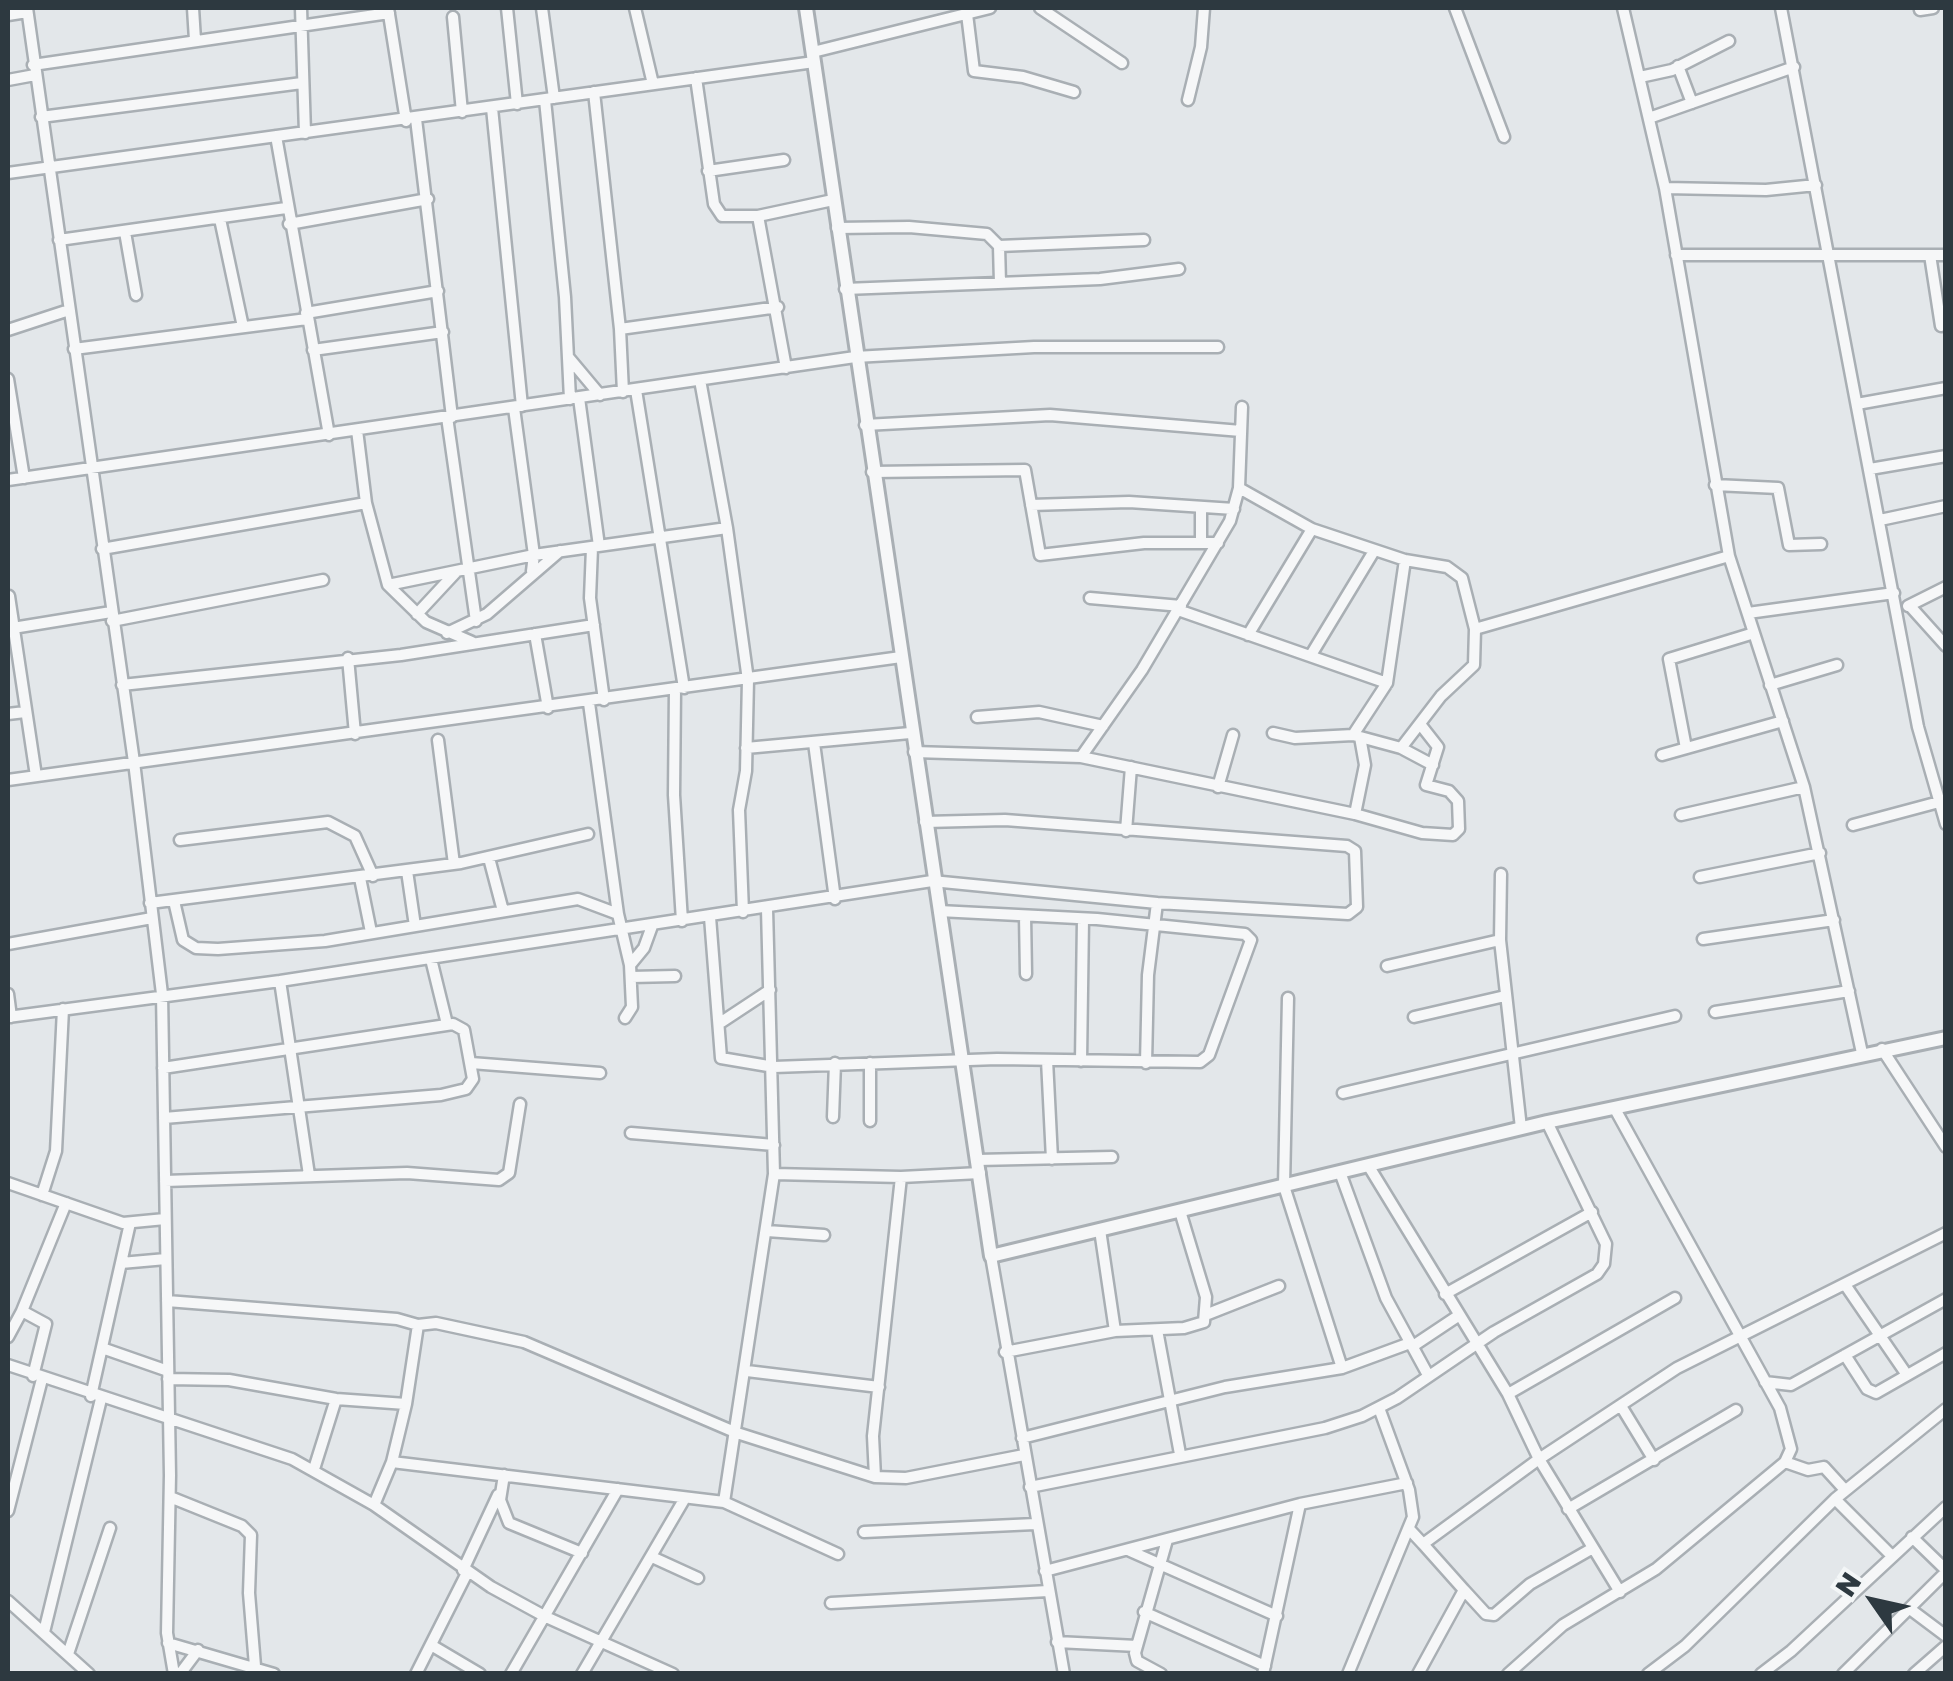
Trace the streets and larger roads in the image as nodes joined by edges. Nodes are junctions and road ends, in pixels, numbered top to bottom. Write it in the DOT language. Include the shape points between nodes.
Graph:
graph roads {
  1 [pos="192,8"];
  2 [pos="301,8"];
  3 [pos="508,8"];
  4 [pos="542,8"];
  5 [pos="640,8"];
  6 [pos="806,8"];
  7 [pos="990,8"];
  8 [pos="1040,8"];
  9 [pos="1204,8"];
  10 [pos="1455,8"];
  11 [pos="1623,8"];
  12 [pos="1781,8"];
  13 [pos="1933,8"];
  14 [pos="27,10"];
  15 [pos="389,10"];
  16 [pos="1920,10"];
  17 [pos="950,12"];
  18 [pos="967,14"];
  19 [pos="8,15"];
  20 [pos="452,17"];
  21 [pos="302,25"];
  22 [pos="195,40"];
  23 [pos="1728,42"];
  24 [pos="813,57"];
  25 [pos="1122,63"];
  26 [pos="1678,66"];
  27 [pos="1794,68"];
  28 [pos="34,70"];
  29 [pos="1640,77"];
  30 [pos="696,78"];
  31 [pos="8,80"];
  32 [pos="302,83"];
  33 [pos="654,84"];
  34 [pos="594,92"];
  35 [pos="1074,92"];
  36 [pos="550,99"];
  37 [pos="1188,100"];
  38 [pos="1692,103"];
  39 [pos="517,104"];
  40 [pos="492,108"];
  41 [pos="462,112"];
  42 [pos="42,117"];
  43 [pos="1650,118"];
  44 [pos="411,120"];
  45 [pos="305,133"];
  46 [pos="276,136"];
  47 [pos="1504,137"];
  48 [pos="784,160"];
  49 [pos="47,168"];
  50 [pos="708,171"];
  51 [pos="8,174"];
  52 [pos="1816,186"];
  53 [pos="1665,188"];
  54 [pos="428,200"];
  55 [pos="833,200"];
  56 [pos="286,208"];
  57 [pos="758,216"];
  58 [pos="220,220"];
  59 [pos="288,224"];
  60 [pos="837,228"];
  61 [pos="125,232"];
  62 [pos="59,240"];
  63 [pos="1144,240"];
  64 [pos="999,246"];
  65 [pos="1829,254"];
  66 [pos="1676,255"];
  67 [pos="1930,256"];
  68 [pos="1946,256"];
  69 [pos="1179,269"];
  70 [pos="1000,283"];
  71 [pos="845,290"];
  72 [pos="438,291"];
  73 [pos="136,296"];
  74 [pos="778,307"];
  75 [pos="69,310"];
  76 [pos="306,316"];
  77 [pos="1940,326"];
  78 [pos="243,327"];
  79 [pos="620,329"];
  80 [pos="8,330"];
  81 [pos="443,332"];
  82 [pos="1218,347"];
  83 [pos="74,349"];
  84 [pos="313,350"];
  85 [pos="855,357"];
  86 [pos="570,358"];
  87 [pos="786,368"];
  88 [pos="8,379"];
  89 [pos="700,380"];
  90 [pos="1946,388"];
  91 [pos="636,390"];
  92 [pos="622,392"];
  93 [pos="600,395"];
  94 [pos="574,399"];
  95 [pos="1858,404"];
  96 [pos="1242,406"];
  97 [pos="518,407"];
  98 [pos="450,417"];
  99 [pos="865,425"];
  100 [pos="356,430"];
  101 [pos="1242,431"];
  102 [pos="329,434"];
  103 [pos="1946,456"];
  104 [pos="1870,469"];
  105 [pos="90,470"];
  106 [pos="872,472"];
  107 [pos="24,478"];
  108 [pos="8,480"];
  109 [pos="1715,485"];
  110 [pos="1239,488"];
  111 [pos="366,503"];
  112 [pos="1031,505"];
  113 [pos="1946,506"];
  114 [pos="1201,507"];
  115 [pos="1234,509"];
  116 [pos="1880,520"];
  117 [pos="727,528"];
  118 [pos="1312,529"];
  119 [pos="663,538"];
  120 [pos="1201,542"];
  121 [pos="1218,542"];
  122 [pos="1820,544"];
  123 [pos="596,547"];
  124 [pos="102,549"];
  125 [pos="561,551"];
  126 [pos="1374,551"];
  127 [pos="534,555"];
  128 [pos="1729,556"];
  129 [pos="1405,560"];
  130 [pos="462,570"];
  131 [pos="532,571"];
  132 [pos="323,580"];
  133 [pos="388,585"];
  134 [pos="1946,587"];
  135 [pos="1894,594"];
  136 [pos="9,596"];
  137 [pos="1090,598"];
  138 [pos="1180,608"];
  139 [pos="1904,608"];
  140 [pos="1748,613"];
  141 [pos="416,614"];
  142 [pos="112,616"];
  143 [pos="476,621"];
  144 [pos="594,625"];
  145 [pos="13,628"];
  146 [pos="1475,629"];
  147 [pos="447,632"];
  148 [pos="534,634"];
  149 [pos="1754,634"];
  150 [pos="1248,635"];
  151 [pos="11,643"];
  152 [pos="473,643"];
  153 [pos="1946,646"];
  154 [pos="1312,655"];
  155 [pos="901,657"];
  156 [pos="348,658"];
  157 [pos="1837,665"];
  158 [pos="748,680"];
  159 [pos="1387,684"];
  160 [pos="122,685"];
  161 [pos="1770,685"];
  162 [pos="679,688"];
  163 [pos="604,700"];
  164 [pos="589,703"];
  165 [pos="548,708"];
  166 [pos="25,712"];
  167 [pos="8,714"];
  168 [pos="977,717"];
  169 [pos="1783,721"];
  170 [pos="1420,724"];
  171 [pos="1103,726"];
  172 [pos="910,733"];
  173 [pos="1274,733"];
  174 [pos="354,734"];
  175 [pos="1233,735"];
  176 [pos="1357,736"];
  177 [pos="438,740"];
  178 [pos="814,743"];
  179 [pos="746,748"];
  180 [pos="1401,748"];
  181 [pos="1686,748"];
  182 [pos="914,752"];
  183 [pos="1081,756"];
  184 [pos="1662,756"];
  185 [pos="134,762"];
  186 [pos="1433,765"];
  187 [pos="1131,768"];
  188 [pos="36,776"];
  189 [pos="8,780"];
  190 [pos="1218,787"];
  191 [pos="1804,788"];
  192 [pos="1939,802"];
  193 [pos="1355,814"];
  194 [pos="1681,815"];
  195 [pos="924,822"];
  196 [pos="1946,824"];
  197 [pos="1853,825"];
  198 [pos="1126,831"];
  199 [pos="588,834"];
  200 [pos="180,840"];
  201 [pos="1820,852"];
  202 [pos="490,858"];
  203 [pos="454,864"];
  204 [pos="407,871"];
  205 [pos="1501,874"];
  206 [pos="367,877"];
  207 [pos="1700,877"];
  208 [pos="932,882"];
  209 [pos="1096,898"];
  210 [pos="836,899"];
  211 [pos="174,901"];
  212 [pos="150,903"];
  213 [pos="1156,903"];
  214 [pos="767,909"];
  215 [pos="503,911"];
  216 [pos="939,911"];
  217 [pos="742,912"];
  218 [pos="618,914"];
  219 [pos="1026,916"];
  220 [pos="710,917"];
  221 [pos="152,918"];
  222 [pos="1083,919"];
  223 [pos="1097,920"];
  224 [pos="1834,920"];
  225 [pos="682,921"];
  226 [pos="1154,925"];
  227 [pos="415,926"];
  228 [pos="652,926"];
  229 [pos="623,930"];
  230 [pos="370,932"];
  231 [pos="1703,939"];
  232 [pos="1500,940"];
  233 [pos="8,944"];
  234 [pos="431,959"];
  235 [pos="1387,966"];
  236 [pos="631,971"];
  237 [pos="1026,974"];
  238 [pos="675,976"];
  239 [pos="280,981"];
  240 [pos="770,990"];
  241 [pos="1848,991"];
  242 [pos="8,994"];
  243 [pos="162,994"];
  244 [pos="1505,996"];
  245 [pos="718,998"];
  246 [pos="1288,998"];
  247 [pos="63,1009"];
  248 [pos="741,1009"];
  249 [pos="1715,1012"];
  250 [pos="1675,1016"];
  251 [pos="9,1017"];
  252 [pos="1414,1017"];
  253 [pos="626,1018"];
  254 [pos="720,1023"];
  255 [pos="447,1024"];
  256 [pos="1946,1038"];
  257 [pos="292,1048"];
  258 [pos="1882,1049"];
  259 [pos="1862,1053"];
  260 [pos="1512,1055"];
  261 [pos="964,1059"];
  262 [pos="1047,1060"];
  263 [pos="1081,1061"];
  264 [pos="471,1062"];
  265 [pos="835,1063"];
  266 [pos="870,1063"];
  267 [pos="1146,1063"];
  268 [pos="774,1067"];
  269 [pos="163,1068"];
  270 [pos="600,1073"];
  271 [pos="1343,1093"];
  272 [pos="520,1104"];
  273 [pos="301,1109"];
  274 [pos="1614,1109"];
  275 [pos="833,1117"];
  276 [pos="164,1118"];
  277 [pos="870,1121"];
  278 [pos="1547,1122"];
  279 [pos="1520,1128"];
  280 [pos="631,1133"];
  281 [pos="774,1145"];
  282 [pos="1946,1148"];
  283 [pos="1112,1157"];
  284 [pos="1052,1158"];
  285 [pos="1368,1165"];
  286 [pos="979,1166"];
  287 [pos="1340,1172"];
  288 [pos="774,1174"];
  289 [pos="310,1176"];
  290 [pos="901,1177"];
  291 [pos="165,1180"];
  292 [pos="8,1183"];
  293 [pos="1284,1186"];
  294 [pos="42,1194"];
  295 [pos="66,1204"];
  296 [pos="1180,1211"];
  297 [pos="1592,1212"];
  298 [pos="166,1219"];
  299 [pos="130,1222"];
  300 [pos="1100,1230"];
  301 [pos="767,1231"];
  302 [pos="1946,1233"];
  303 [pos="824,1235"];
  304 [pos="990,1256"];
  305 [pos="166,1259"];
  306 [pos="121,1263"];
  307 [pos="1279,1286"];
  308 [pos="1846,1286"];
  309 [pos="1445,1294"];
  310 [pos="1675,1298"];
  311 [pos="1946,1298"];
  312 [pos="167,1301"];
  313 [pos="22,1312"];
  314 [pos="1208,1314"];
  315 [pos="1458,1316"];
  316 [pos="418,1326"];
  317 [pos="1158,1330"];
  318 [pos="1115,1331"];
  319 [pos="1878,1336"];
  320 [pos="8,1337"];
  321 [pos="1738,1337"];
  322 [pos="1412,1344"];
  323 [pos="1476,1345"];
  324 [pos="102,1348"];
  325 [pos="1006,1352"];
  326 [pos="1946,1353"];
  327 [pos="1845,1355"];
  328 [pos="8,1366"];
  329 [pos="1342,1368"];
  330 [pos="747,1371"];
  331 [pos="168,1375"];
  332 [pos="1428,1375"];
  333 [pos="1907,1376"];
  334 [pos="38,1378"];
  335 [pos="1765,1382"];
  336 [pos="1791,1385"];
  337 [pos="879,1387"];
  338 [pos="1508,1394"];
  339 [pos="96,1398"];
  340 [pos="336,1399"];
  341 [pos="1172,1400"];
  342 [pos="406,1404"];
  343 [pos="1621,1406"];
  344 [pos="1379,1408"];
  345 [pos="1780,1408"];
  346 [pos="1946,1409"];
  347 [pos="1736,1410"];
  348 [pos="168,1422"];
  349 [pos="737,1433"];
  350 [pos="1022,1438"];
  351 [pos="1180,1454"];
  352 [pos="1024,1456"];
  353 [pos="1539,1459"];
  354 [pos="1654,1460"];
  355 [pos="392,1462"];
  356 [pos="1785,1462"];
  357 [pos="314,1469"];
  358 [pos="504,1475"];
  359 [pos="875,1476"];
  360 [pos="1407,1483"];
  361 [pos="1030,1487"];
  362 [pos="618,1489"];
  363 [pos="500,1490"];
  364 [pos="1845,1490"];
  365 [pos="170,1497"];
  366 [pos="686,1498"];
  367 [pos="1835,1499"];
  368 [pos="724,1502"];
  369 [pos="1300,1504"];
  370 [pos="374,1505"];
  371 [pos="1946,1507"];
  372 [pos="1568,1509"];
  373 [pos="8,1512"];
  374 [pos="1036,1524"];
  375 [pos="110,1528"];
  376 [pos="1410,1530"];
  377 [pos="864,1532"];
  378 [pos="1912,1536"];
  379 [pos="1167,1540"];
  380 [pos="1422,1544"];
  381 [pos="1592,1548"];
  382 [pos="1130,1551"];
  383 [pos="582,1553"];
  384 [pos="838,1554"];
  385 [pos="1892,1556"];
  386 [pos="652,1558"];
  387 [pos="1160,1565"];
  388 [pos="1045,1571"];
  389 [pos="1946,1571"];
  390 [pos="465,1572"];
  391 [pos="698,1578"];
  392 [pos="1464,1590"];
  393 [pos="1048,1591"];
  394 [pos="1620,1592"];
  395 [pos="8,1601"];
  396 [pos="831,1603"];
  397 [pos="1910,1609"];
  398 [pos="1144,1612"];
  399 [pos="1277,1616"];
  400 [pos="546,1618"];
  401 [pos="44,1632"];
  402 [pos="1946,1636"];
  403 [pos="602,1640"];
  404 [pos="1057,1642"];
  405 [pos="168,1643"];
  406 [pos="431,1645"];
  407 [pos="1136,1646"];
  408 [pos="1946,1646"];
  409 [pos="198,1650"];
  410 [pos="68,1654"];
  411 [pos="255,1666"];
  412 [pos="1264,1670"];
  413 [pos="515,1672"];
  414 [pos="89,1674"];
  415 [pos="177,1674"];
  416 [pos="274,1674"];
  417 [pos="416,1674"];
  418 [pos="480,1674"];
  419 [pos="582,1674"];
  420 [pos="673,1674"];
  421 [pos="1064,1674"];
  422 [pos="1161,1674"];
  423 [pos="1348,1674"];
  424 [pos="1418,1674"];
  425 [pos="1508,1674"];
  426 [pos="1648,1674"];
  427 [pos="1761,1674"];
  428 [pos="1843,1674"];
  429 [pos="1914,1674"];
  1 -- 22 [label="street"];
  2 -- 21 [label="street"];
  3 -- 39 [label="street"];
  4 -- 36 [label="street"];
  5 -- 33 [label="street"];
  6 -- 24 [label="street"];
  7 -- 18 [label="street"];
  8 -- 25 [label="street"];
  9 -- 37 [label="street"];
  10 -- 47 [label="street"];
  11 -- 29 [label="street"];
  12 -- 27 [label="street"];
  13 -- 16 [label="street"];
  14 -- 19 [label="street"];
  14 -- 28 [label="street"];
  15 -- 21 [label="street"];
  15 -- 44 [label="street"];
  17 -- 18 [label="street"];
  17 -- 24 [label="street"];
  18 -- 35 [label="street" via="974,71"];
  20 -- 41 [label="street"];
  21 -- 22 [label="street"];
  21 -- 32 [label="street"];
  22 -- 28 [label="street"];
  23 -- 26 [label="street"];
  24 -- 30 [label="street"];
  24 -- 55 [label="street"];
  26 -- 29 [label="street"];
  26 -- 38 [label="street"];
  27 -- 38 [label="street"];
  27 -- 52 [label="street"];
  28 -- 31 [label="street"];
  28 -- 42 [label="street"];
  29 -- 43 [label="street"];
  30 -- 33 [label="street"];
  30 -- 50 [label="street"];
  32 -- 42 [label="street"];
  32 -- 45 [label="street"];
  33 -- 34 [label="street"];
  34 -- 36 [label="street"];
  34 -- 79 [label="street"];
  36 -- 39 [label="street"];
  36 -- 86 [label="street"];
  38 -- 43 [label="street"];
  39 -- 40 [label="street"];
  40 -- 41 [label="street"];
  40 -- 97 [label="street"];
  41 -- 44 [label="street"];
  42 -- 49 [label="street"];
  43 -- 53 [label="street"];
  44 -- 45 [label="street"];
  44 -- 54 [label="street"];
  45 -- 46 [label="street"];
  46 -- 49 [label="street"];
  46 -- 56 [label="street"];
  48 -- 50 [label="street"];
  49 -- 51 [label="street"];
  49 -- 62 [label="street"];
  50 -- 57 [label="street" via="718,213"];
  52 -- 53 [label="street"];
  52 -- 65 [label="street"];
  53 -- 66 [label="street"];
  54 -- 59 [label="street"];
  54 -- 72 [label="street"];
  55 -- 57 [label="street"];
  55 -- 60 [label="street"];
  56 -- 58 [label="street"];
  56 -- 59 [label="street"];
  57 -- 74 [label="street"];
  58 -- 61 [label="street"];
  58 -- 78 [label="street"];
  59 -- 76 [label="street"];
  60 -- 64 [label="street" via="983,233"];
  60 -- 71 [label="street"];
  61 -- 62 [label="street"];
  61 -- 73 [label="street"];
  62 -- 75 [label="street"];
  63 -- 64 [label="street"];
  64 -- 70 [label="street"];
  65 -- 66 [label="street"];
  65 -- 67 [label="street"];
  65 -- 95 [label="street"];
  66 -- 109 [label="street"];
  67 -- 68 [label="street"];
  67 -- 77 [label="street"];
  69 -- 70 [label="street"];
  70 -- 71 [label="street"];
  71 -- 85 [label="street"];
  72 -- 76 [label="street"];
  72 -- 81 [label="street"];
  74 -- 79 [label="street"];
  74 -- 87 [label="street"];
  75 -- 80 [label="street"];
  75 -- 83 [label="street"];
  76 -- 78 [label="street"];
  76 -- 84 [label="street"];
  78 -- 83 [label="street"];
  79 -- 92 [label="street"];
  81 -- 84 [label="street"];
  81 -- 98 [label="street"];
  82 -- 85 [label="street" via="1034,347"];
  83 -- 105 [label="street"];
  84 -- 102 [label="street"];
  85 -- 87 [label="street"];
  85 -- 99 [label="street"];
  86 -- 93 [label="street"];
  86 -- 94 [label="street"];
  87 -- 89 [label="street"];
  88 -- 107 [label="street"];
  89 -- 91 [label="street"];
  89 -- 117 [label="street"];
  90 -- 95 [label="street"];
  91 -- 92 [label="street"];
  91 -- 119 [label="street"];
  92 -- 93 [label="street"];
  93 -- 94 [label="street"];
  94 -- 97 [label="street"];
  94 -- 123 [label="street"];
  95 -- 104 [label="street"];
  96 -- 101 [label="street"];
  97 -- 98 [label="street"];
  97 -- 127 [label="street"];
  98 -- 100 [label="street"];
  98 -- 130 [label="street"];
  99 -- 101 [label="street" via="1050,414"];
  99 -- 106 [label="street"];
  100 -- 102 [label="street"];
  100 -- 111 [label="street"];
  101 -- 110 [label="street"];
  102 -- 105 [label="street"];
  103 -- 104 [label="street"];
  104 -- 116 [label="street"];
  105 -- 107 [label="street"];
  105 -- 124 [label="street"];
  106 -- 112 [label="street" via="1024,470"];
  106 -- 155 [label="street"];
  107 -- 108 [label="street"];
  109 -- 122 [label="street" via="1778,488 1789,546"];
  109 -- 128 [label="street"];
  110 -- 115 [label="street"];
  110 -- 118 [label="street"];
  111 -- 124 [label="street"];
  111 -- 133 [label="street"];
  112 -- 114 [label="street"];
  112 -- 120 [label="street" via="1040,555"];
  113 -- 116 [label="street"];
  114 -- 115 [label="street"];
  114 -- 120 [label="street"];
  115 -- 121 [label="street"];
  116 -- 135 [label="street"];
  117 -- 119 [label="street"];
  117 -- 158 [label="street"];
  118 -- 126 [label="street"];
  118 -- 150 [label="street"];
  119 -- 123 [label="street"];
  119 -- 162 [label="street"];
  120 -- 121 [label="street"];
  121 -- 138 [label="street"];
  123 -- 125 [label="street"];
  123 -- 144 [label="street"];
  124 -- 142 [label="street"];
  125 -- 127 [label="street"];
  125 -- 131 [label="street"];
  126 -- 129 [label="street"];
  126 -- 154 [label="street"];
  127 -- 130 [label="street"];
  127 -- 131 [label="street"];
  128 -- 140 [label="street"];
  128 -- 146 [label="street"];
  129 -- 146 [label="street" via="1458,573"];
  129 -- 159 [label="street"];
  130 -- 133 [label="street"];
  130 -- 141 [label="street"];
  130 -- 143 [label="street"];
  131 -- 143 [label="street"];
  132 -- 142 [label="street"];
  133 -- 141 [label="street"];
  134 -- 139 [label="street"];
  135 -- 139 [label="street"];
  135 -- 140 [label="street"];
  136 -- 145 [label="street"];
  137 -- 138 [label="street"];
  138 -- 150 [label="street"];
  138 -- 171 [label="street"];
  139 -- 153 [label="street"];
  139 -- 192 [label="street" via="1918,727"];
  140 -- 149 [label="street"];
  141 -- 147 [label="street"];
  142 -- 145 [label="street"];
  142 -- 160 [label="street"];
  143 -- 147 [label="street"];
  144 -- 148 [label="street"];
  144 -- 163 [label="street"];
  145 -- 151 [label="street"];
  146 -- 170 [label="street" via="1474,664"];
  147 -- 152 [label="street"];
  148 -- 152 [label="street"];
  148 -- 165 [label="street"];
  149 -- 161 [label="street"];
  149 -- 181 [label="street" via="1669,659"];
  150 -- 154 [label="street"];
  151 -- 166 [label="street"];
  152 -- 156 [label="street"];
  154 -- 159 [label="street"];
  155 -- 158 [label="street"];
  155 -- 172 [label="street"];
  156 -- 160 [label="street"];
  156 -- 174 [label="street"];
  157 -- 161 [label="street"];
  158 -- 162 [label="street"];
  158 -- 179 [label="street"];
  159 -- 176 [label="street"];
  160 -- 185 [label="street"];
  161 -- 169 [label="street"];
  162 -- 163 [label="street"];
  162 -- 225 [label="street" via="674,794"];
  163 -- 164 [label="street"];
  164 -- 165 [label="street"];
  164 -- 218 [label="street"];
  165 -- 174 [label="street"];
  166 -- 167 [label="street"];
  166 -- 188 [label="street"];
  168 -- 171 [label="street" via="1039,712"];
  169 -- 181 [label="street"];
  169 -- 191 [label="street"];
  170 -- 180 [label="street"];
  170 -- 186 [label="street" via="1437,744"];
  171 -- 183 [label="street"];
  172 -- 178 [label="street"];
  172 -- 182 [label="street"];
  173 -- 176 [label="street"];
  174 -- 185 [label="street"];
  175 -- 190 [label="street"];
  176 -- 180 [label="street"];
  176 -- 193 [label="street" via="1365,765"];
  177 -- 203 [label="street"];
  178 -- 179 [label="street"];
  178 -- 210 [label="street"];
  179 -- 217 [label="street" via="739,810"];
  180 -- 186 [label="street"];
  181 -- 184 [label="street"];
  182 -- 183 [label="street"];
  182 -- 195 [label="street"];
  183 -- 187 [label="street"];
  185 -- 188 [label="street"];
  185 -- 212 [label="street"];
  186 -- 193 [label="street" via="1426,785 1458,801 1456,833 1422,833"];
  187 -- 190 [label="street"];
  187 -- 198 [label="street"];
  188 -- 189 [label="street"];
  190 -- 193 [label="street"];
  191 -- 194 [label="street"];
  191 -- 201 [label="street"];
  192 -- 196 [label="street"];
  192 -- 197 [label="street"];
  195 -- 198 [label="street" via="1005,820"];
  195 -- 208 [label="street"];
  198 -- 213 [label="street" via="1347,846 1355,852 1357,907 1350,914"];
  199 -- 202 [label="street"];
  200 -- 206 [label="street" via="328,822 355,836"];
  201 -- 207 [label="street"];
  201 -- 224 [label="street"];
  202 -- 203 [label="street"];
  202 -- 215 [label="street"];
  203 -- 204 [label="street"];
  204 -- 206 [label="street"];
  204 -- 227 [label="street"];
  205 -- 232 [label="street"];
  206 -- 211 [label="street"];
  206 -- 230 [label="street"];
  208 -- 209 [label="street"];
  208 -- 210 [label="street"];
  208 -- 216 [label="street"];
  209 -- 213 [label="street"];
  209 -- 223 [label="street"];
  210 -- 214 [label="street"];
  211 -- 212 [label="street"];
  211 -- 230 [label="street" via="180,934 196,948 274,946"];
  212 -- 221 [label="street"];
  213 -- 226 [label="street"];
  214 -- 217 [label="street"];
  214 -- 240 [label="street"];
  215 -- 218 [label="street" via="578,899"];
  215 -- 227 [label="street"];
  216 -- 219 [label="street"];
  216 -- 261 [label="street"];
  217 -- 220 [label="street"];
  218 -- 229 [label="street"];
  219 -- 222 [label="street"];
  219 -- 237 [label="street"];
  220 -- 225 [label="street"];
  220 -- 245 [label="street"];
  221 -- 233 [label="street"];
  221 -- 243 [label="street"];
  222 -- 223 [label="street"];
  222 -- 263 [label="street"];
  223 -- 226 [label="street"];
  224 -- 231 [label="street"];
  224 -- 241 [label="street"];
  225 -- 228 [label="street"];
  226 -- 267 [label="street"];
  226 -- 267 [label="street" via="1251,940 1206,1058"];
  227 -- 230 [label="street"];
  228 -- 229 [label="street"];
  228 -- 236 [label="street"];
  229 -- 234 [label="street"];
  229 -- 236 [label="street"];
  232 -- 235 [label="street"];
  232 -- 244 [label="street"];
  234 -- 239 [label="street"];
  234 -- 255 [label="street"];
  236 -- 238 [label="street"];
  236 -- 253 [label="street"];
  239 -- 243 [label="street"];
  239 -- 257 [label="street"];
  240 -- 248 [label="street"];
  240 -- 268 [label="street"];
  241 -- 249 [label="street"];
  241 -- 259 [label="street"];
  242 -- 251 [label="street"];
  243 -- 247 [label="street"];
  243 -- 269 [label="street"];
  244 -- 252 [label="street"];
  244 -- 260 [label="street"];
  245 -- 248 [label="street"];
  245 -- 254 [label="street"];
  246 -- 293 [label="street"];
  247 -- 251 [label="street"];
  247 -- 294 [label="street" via="56,1152"];
  248 -- 254 [label="street"];
  250 -- 260 [label="street"];
  254 -- 268 [label="street" via="724,1061"];
  255 -- 257 [label="street"];
  255 -- 264 [label="street" via="464,1030"];
  256 -- 258 [label="street"];
  257 -- 269 [label="street"];
  257 -- 273 [label="street"];
  258 -- 259 [label="street"];
  258 -- 282 [label="street"];
  259 -- 274 [label="street"];
  260 -- 271 [label="street"];
  260 -- 279 [label="street"];
  261 -- 262 [label="street"];
  261 -- 266 [label="street"];
  261 -- 286 [label="street"];
  262 -- 263 [label="street"];
  262 -- 284 [label="street"];
  263 -- 267 [label="street"];
  264 -- 270 [label="street"];
  264 -- 273 [label="street" via="472,1082 462,1091"];
  265 -- 266 [label="street"];
  265 -- 268 [label="street"];
  265 -- 275 [label="street"];
  266 -- 277 [label="street"];
  268 -- 281 [label="street"];
  269 -- 276 [label="street"];
  272 -- 289 [label="street" via="506,1178"];
  273 -- 276 [label="street"];
  273 -- 289 [label="street"];
  274 -- 278 [label="street"];
  274 -- 321 [label="street"];
  276 -- 291 [label="street"];
  278 -- 279 [label="street"];
  278 -- 297 [label="street"];
  279 -- 285 [label="street"];
  280 -- 281 [label="street"];
  281 -- 288 [label="street"];
  283 -- 284 [label="street"];
  284 -- 286 [label="street"];
  285 -- 287 [label="street"];
  285 -- 309 [label="street"];
  286 -- 290 [label="street"];
  286 -- 304 [label="street"];
  287 -- 293 [label="street"];
  287 -- 322 [label="street" via="1386,1298"];
  288 -- 290 [label="street"];
  288 -- 301 [label="street"];
  289 -- 291 [label="street"];
  290 -- 337 [label="street"];
  291 -- 298 [label="street"];
  292 -- 294 [label="street"];
  293 -- 296 [label="street"];
  293 -- 329 [label="street"];
  294 -- 295 [label="street"];
  295 -- 299 [label="street"];
  295 -- 313 [label="street"];
  296 -- 300 [label="street"];
  296 -- 314 [label="street"];
  297 -- 309 [label="street"];
  297 -- 323 [label="street" via="1606,1244 1600,1270"];
  298 -- 299 [label="street"];
  298 -- 305 [label="street"];
  299 -- 306 [label="street"];
  300 -- 304 [label="street"];
  300 -- 318 [label="street"];
  301 -- 303 [label="street"];
  301 -- 330 [label="street"];
  302 -- 308 [label="street"];
  304 -- 325 [label="street"];
  305 -- 306 [label="street"];
  305 -- 312 [label="street"];
  306 -- 324 [label="street"];
  307 -- 314 [label="street"];
  308 -- 319 [label="street"];
  308 -- 321 [label="street"];
  309 -- 315 [label="street"];
  310 -- 338 [label="street"];
  311 -- 319 [label="street"];
  312 -- 316 [label="street"];
  312 -- 331 [label="street"];
  313 -- 320 [label="street"];
  313 -- 334 [label="street" via="46,1324"];
  314 -- 317 [label="street" via="1197,1326"];
  315 -- 322 [label="street"];
  315 -- 323 [label="street"];
  316 -- 342 [label="street"];
  316 -- 349 [label="street" via="470,1328 538,1347"];
  317 -- 318 [label="street"];
  317 -- 341 [label="street"];
  318 -- 325 [label="street"];
  319 -- 327 [label="street"];
  319 -- 333 [label="street"];
  321 -- 335 [label="street"];
  321 -- 343 [label="street"];
  322 -- 329 [label="street"];
  322 -- 332 [label="street"];
  323 -- 332 [label="street"];
  323 -- 338 [label="street"];
  324 -- 331 [label="street"];
  324 -- 339 [label="street"];
  325 -- 350 [label="street"];
  326 -- 333 [label="street"];
  327 -- 333 [label="street" via="1870,1392"];
  327 -- 336 [label="street"];
  328 -- 334 [label="street"];
  329 -- 341 [label="street"];
  330 -- 337 [label="street"];
  330 -- 349 [label="street"];
  331 -- 340 [label="street"];
  331 -- 348 [label="street"];
  332 -- 344 [label="street"];
  334 -- 339 [label="street"];
  334 -- 373 [label="street"];
  335 -- 336 [label="street"];
  335 -- 345 [label="street"];
  336 -- 345 [label="street"];
  337 -- 359 [label="street"];
  338 -- 353 [label="street"];
  339 -- 348 [label="street"];
  339 -- 401 [label="street"];
  340 -- 342 [label="street"];
  340 -- 357 [label="street"];
  341 -- 350 [label="street"];
  341 -- 351 [label="street"];
  342 -- 355 [label="street"];
  343 -- 353 [label="street"];
  343 -- 354 [label="street"];
  344 -- 351 [label="street" via="1325,1428"];
  344 -- 360 [label="street"];
  345 -- 356 [label="street" via="1791,1450"];
  346 -- 364 [label="street"];
  347 -- 354 [label="street"];
  348 -- 357 [label="street"];
  348 -- 365 [label="street"];
  349 -- 359 [label="street"];
  349 -- 368 [label="street"];
  350 -- 352 [label="street"];
  351 -- 361 [label="street"];
  352 -- 359 [label="street" via="906,1478"];
  352 -- 361 [label="street"];
  353 -- 372 [label="street"];
  353 -- 380 [label="street"];
  354 -- 372 [label="street"];
  355 -- 358 [label="street"];
  355 -- 370 [label="street"];
  356 -- 364 [label="street" via="1828,1470"];
  356 -- 394 [label="street"];
  357 -- 370 [label="street"];
  358 -- 362 [label="street"];
  358 -- 363 [label="street"];
  360 -- 369 [label="street"];
  360 -- 376 [label="street"];
  361 -- 374 [label="street"];
  362 -- 366 [label="street"];
  362 -- 383 [label="street"];
  363 -- 383 [label="street" via="509,1523"];
  363 -- 390 [label="street"];
  364 -- 367 [label="street"];
  365 -- 405 [label="street"];
  365 -- 411 [label="street" via="251,1535"];
  366 -- 368 [label="street"];
  366 -- 386 [label="street"];
  367 -- 385 [label="street"];
  367 -- 426 [label="street"];
  368 -- 384 [label="street"];
  369 -- 379 [label="street"];
  369 -- 399 [label="street"];
  370 -- 390 [label="street"];
  371 -- 378 [label="street"];
  372 -- 381 [label="street"];
  374 -- 377 [label="street"];
  374 -- 388 [label="street"];
  375 -- 410 [label="street"];
  376 -- 380 [label="street"];
  376 -- 423 [label="street"];
  378 -- 385 [label="street"];
  378 -- 389 [label="street"];
  379 -- 382 [label="street"];
  379 -- 387 [label="street"];
  380 -- 392 [label="street"];
  381 -- 392 [label="street" via="1530,1584 1494,1615"];
  381 -- 394 [label="street"];
  382 -- 387 [label="street"];
  382 -- 388 [label="street"];
  383 -- 400 [label="street"];
  385 -- 427 [label="street"];
  386 -- 391 [label="street"];
  386 -- 403 [label="street"];
  387 -- 398 [label="street"];
  387 -- 399 [label="street"];
  388 -- 393 [label="street"];
  389 -- 397 [label="street"];
  390 -- 400 [label="street"];
  390 -- 406 [label="street"];
  392 -- 424 [label="street"];
  393 -- 396 [label="street"];
  393 -- 404 [label="street"];
  394 -- 425 [label="street" via="1563,1625"];
  395 -- 401 [label="street"];
  397 -- 402 [label="street"];
  397 -- 428 [label="street"];
  398 -- 407 [label="street"];
  398 -- 412 [label="street"];
  399 -- 412 [label="street"];
  400 -- 403 [label="street"];
  400 -- 413 [label="street"];
  401 -- 410 [label="street"];
  403 -- 419 [label="street"];
  403 -- 420 [label="street"];
  404 -- 407 [label="street"];
  404 -- 421 [label="street"];
  405 -- 409 [label="street"];
  405 -- 415 [label="street"];
  406 -- 417 [label="street"];
  406 -- 418 [label="street"];
  407 -- 422 [label="street" via="1137,1661"];
  408 -- 429 [label="street"];
  409 -- 411 [label="street"];
  409 -- 415 [label="street"];
  410 -- 414 [label="street"];
  411 -- 416 [label="street"];
}
